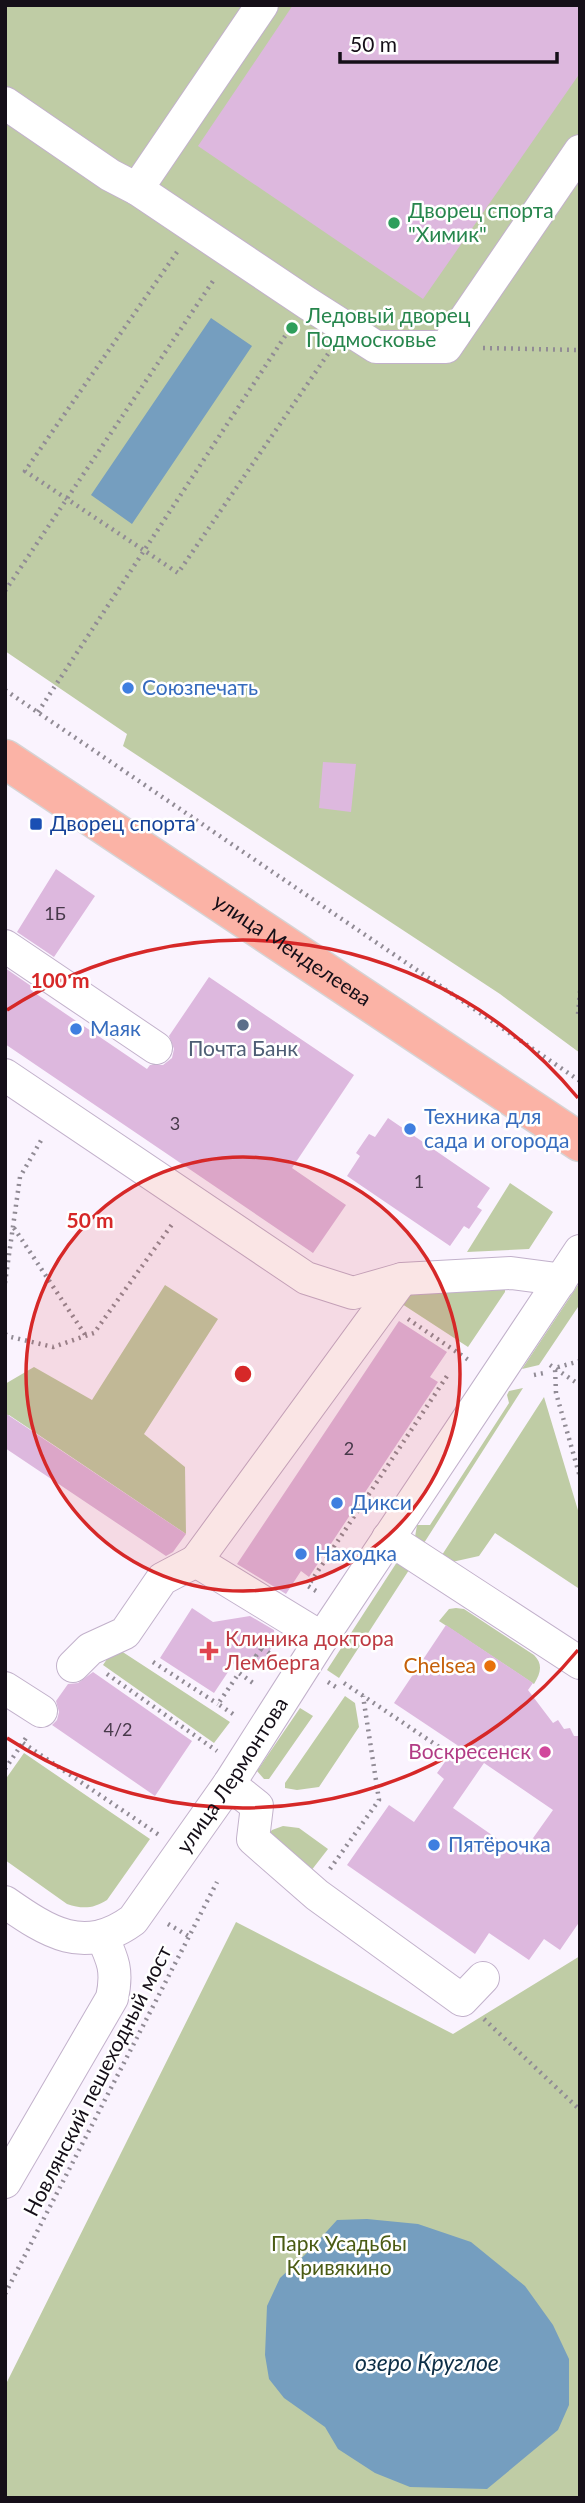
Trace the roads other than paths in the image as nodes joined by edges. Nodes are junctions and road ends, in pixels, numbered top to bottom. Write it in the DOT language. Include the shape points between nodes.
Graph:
graph roads {
  1 [pos="262,5"];
  2 [pos="5,103"];
  3 [pos="580,151"];
  4 [pos="137,189"];
  5 [pos="5,759"];
  6 [pos="5,946"];
  7 [pos="156,1048"];
  8 [pos="5,1075"];
  9 [pos="580,1142"];
  10 [pos="580,1251"];
  11 [pos="560,1282"];
  12 [pos="393,1291"];
  13 [pos="388,1538"];
  14 [pos="196,1561"];
  15 [pos="322,1638"];
  16 [pos="77,1661"];
  17 [pos="580,1663"];
  18 [pos="5,1688"];
  19 [pos="41,1711"];
  20 [pos="229,1784"];
  21 [pos="5,1902"];
  22 [pos="102,1936"];
  23 [pos="483,1978"];
  24 [pos="5,2182"];
  1 -- 4 [label="street"];
  2 -- 4 [label="street"];
  3 -- 4 [label="street" via="446,347 376,347"];
  5 -- 9 [label="main road, улица Менделеева"];
  6 -- 7 [label="street"];
  8 -- 12 [label="street" via="306,1278 352,1293"];
  10 -- 11 [label="street, улица Лермонтова"];
  11 -- 12 [label="street" via="511,1273"];
  11 -- 13 [label="street, улица Лермонтова"];
  12 -- 14 [label="street"];
  13 -- 15 [label="street, улица Лермонтова"];
  13 -- 17 [label="street"];
  14 -- 15 [label="street"];
  14 -- 16 [label="street" via="162,1578 125,1633 90,1649"];
  15 -- 20 [label="street, улица Лермонтова"];
  18 -- 19 [label="street"];
  20 -- 22 [label="street, улица Лермонтова" via="145,1905 123,1927"];
  20 -- 23 [label="street" via="257,1806 253,1839 317,1895 462,2000"];
  21 -- 22 [label="street" via="52,1932 72,1938"];
  22 -- 24 [label="street" via="116,1978 112,1998"];
}
